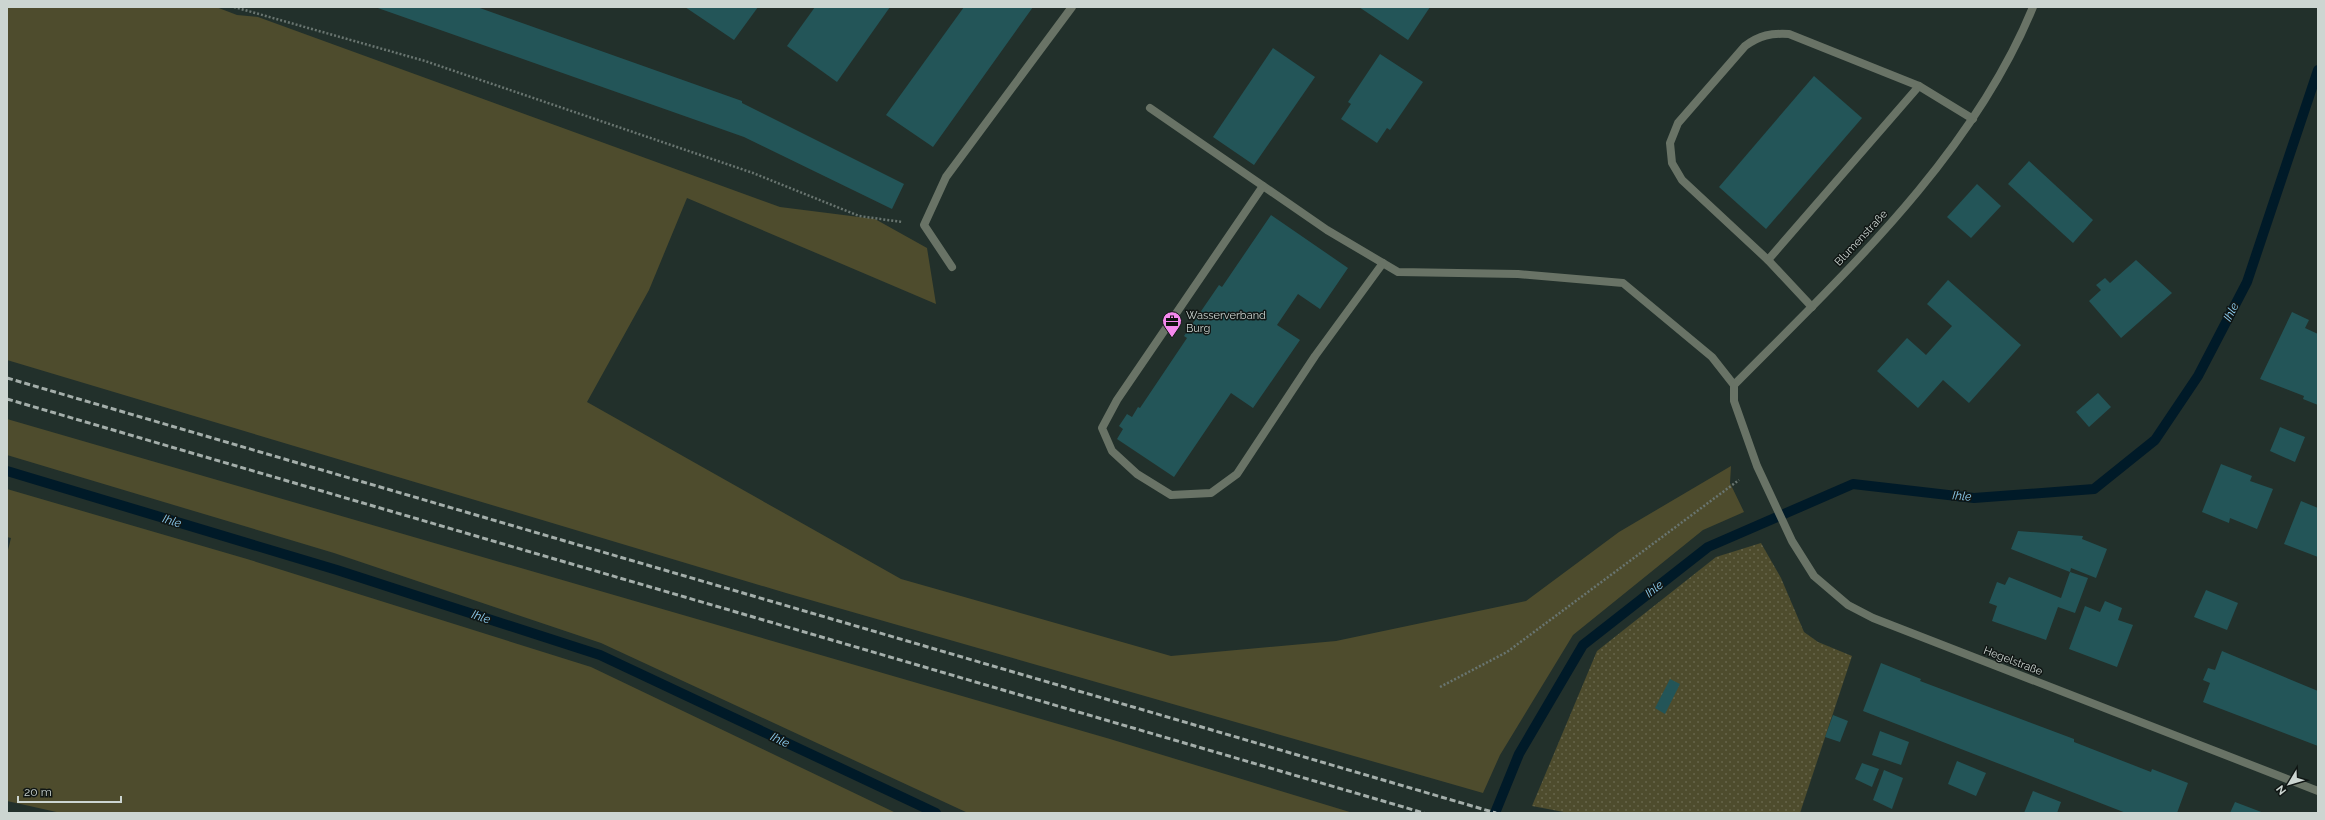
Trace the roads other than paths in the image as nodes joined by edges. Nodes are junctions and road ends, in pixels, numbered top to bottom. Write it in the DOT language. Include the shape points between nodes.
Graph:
graph roads {
  1 [pos="1072,7"];
  2 [pos="2033,7"];
  3 [pos="1919,86"];
  4 [pos="1150,108"];
  5 [pos="1973,119"];
  6 [pos="1263,186"];
  7 [pos="1768,260"];
  8 [pos="1383,263"];
  9 [pos="952,267"];
  10 [pos="1812,307"];
  11 [pos="1734,385"];
  12 [pos="2318,791"];
  1 -- 9 [label="street" via="946,177 924,225"];
  2 -- 5 [label="street, Blumenstraße" via="2003,69"];
  3 -- 5 [label="street"];
  3 -- 7 [label="street"];
  3 -- 7 [label="street" via="1789,34 1771,33 1757,37 1745,46 1683,117 1670,143 1672,163 1682,180"];
  4 -- 6 [label="street"];
  5 -- 10 [label="street, Blumenstraße" via="1936,170"];
  6 -- 8 [label="street" via="1327,230"];
  6 -- 8 [label="street" via="1117,400 1102,428 1112,451 1137,474 1171,495 1211,493 1238,474 1315,356"];
  7 -- 10 [label="street"];
  8 -- 11 [label="street" via="1398,272 1518,274 1623,283 1712,357"];
  10 -- 11 [label="street, Blumenstraße"];
  11 -- 12 [label="street, Hegelstraße" via="1734,401 1757,466 1792,541 1814,576 1848,605 1874,618"];
}
